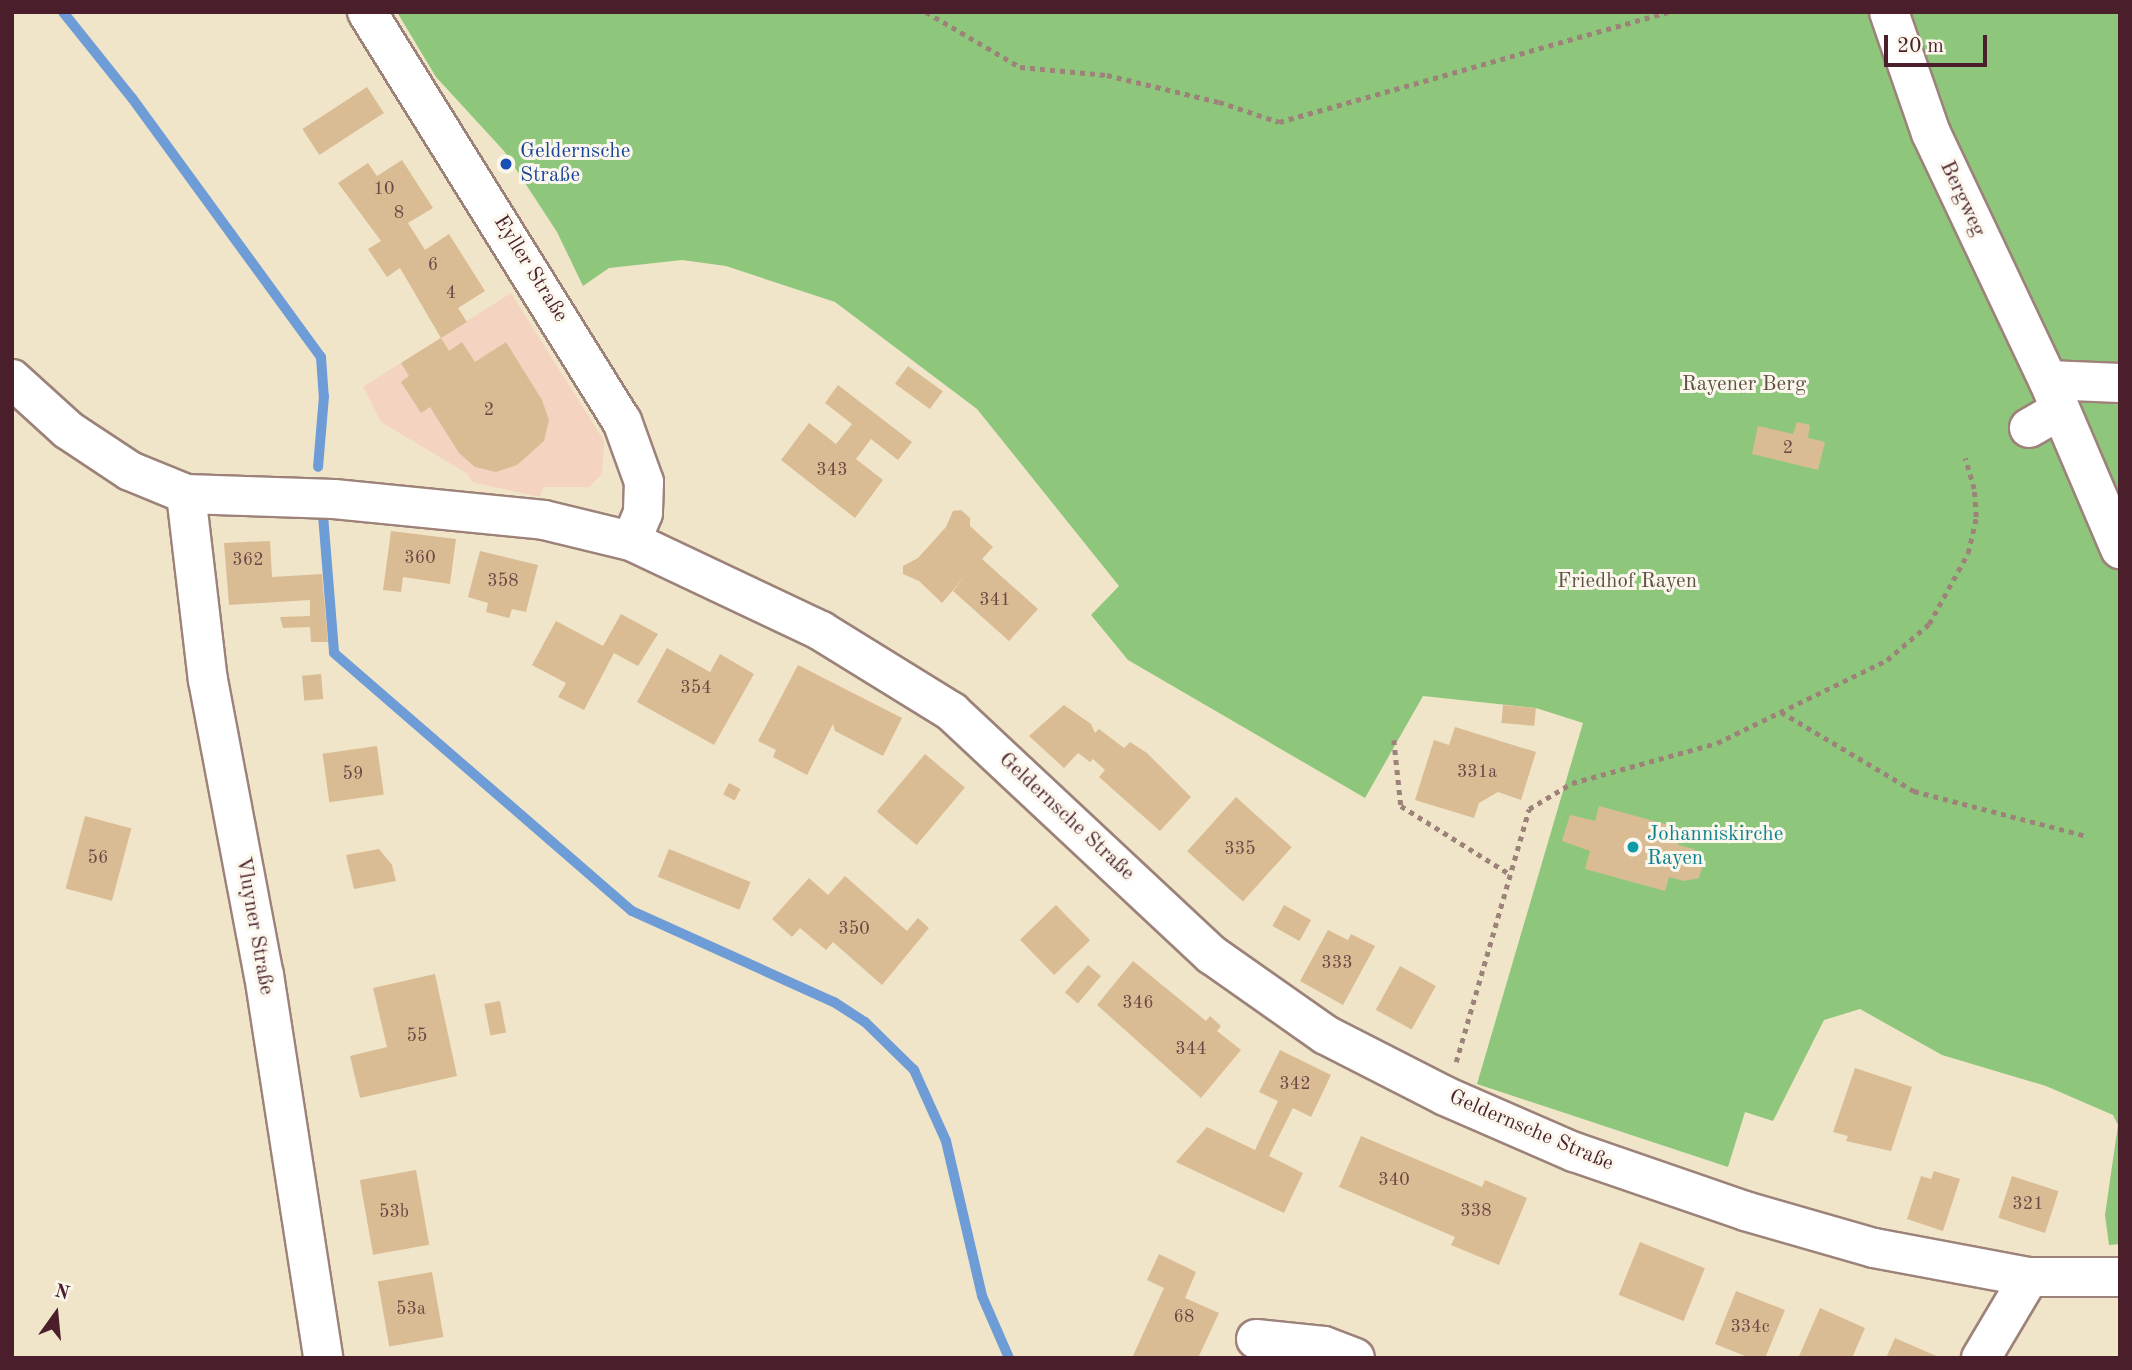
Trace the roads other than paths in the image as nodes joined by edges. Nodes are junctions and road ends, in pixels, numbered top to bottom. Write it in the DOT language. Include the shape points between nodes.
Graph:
graph roads {
  1 [pos="367,12"];
  2 [pos="1889,12"];
  3 [pos="12,379"];
  4 [pos="2120,383"];
  5 [pos="2045,406"];
  6 [pos="186,494"];
  7 [pos="631,541"];
  8 [pos="2120,549"];
  9 [pos="2029,1277"];
  10 [pos="2120,1277"];
  11 [pos="1256,1339"];
  12 [pos="323,1358"];
  13 [pos="1355,1358"];
  14 [pos="1981,1358"];
  1 -- 7 [label="main road, Eyller Straße" via="622,421 644,482 643,513"];
  2 -- 5 [label="main road, Bergweg" via="1931,133"];
  3 -- 6 [label="main road, Geldernsche Straße" via="68,430 130,471"];
  4 -- 5 [label="main road"];
  5 -- 8 [label="main road, Bergweg"];
  6 -- 7 [label="main road, Geldernsche Straße" via="441,508 544,520"];
  6 -- 12 [label="main road, Vluyner Straße" via="208,680 264,975"];
  7 -- 9 [label="main road, Geldernsche Straße" via="821,631 952,712 1212,955 1326,1035 1445,1096 1601,1161 1874,1248"];
  9 -- 10 [label="main road, Geldernsche Straße"];
  9 -- 14 [label="main road"];
  11 -- 13 [label="main road" via="1324,1346"];
}
